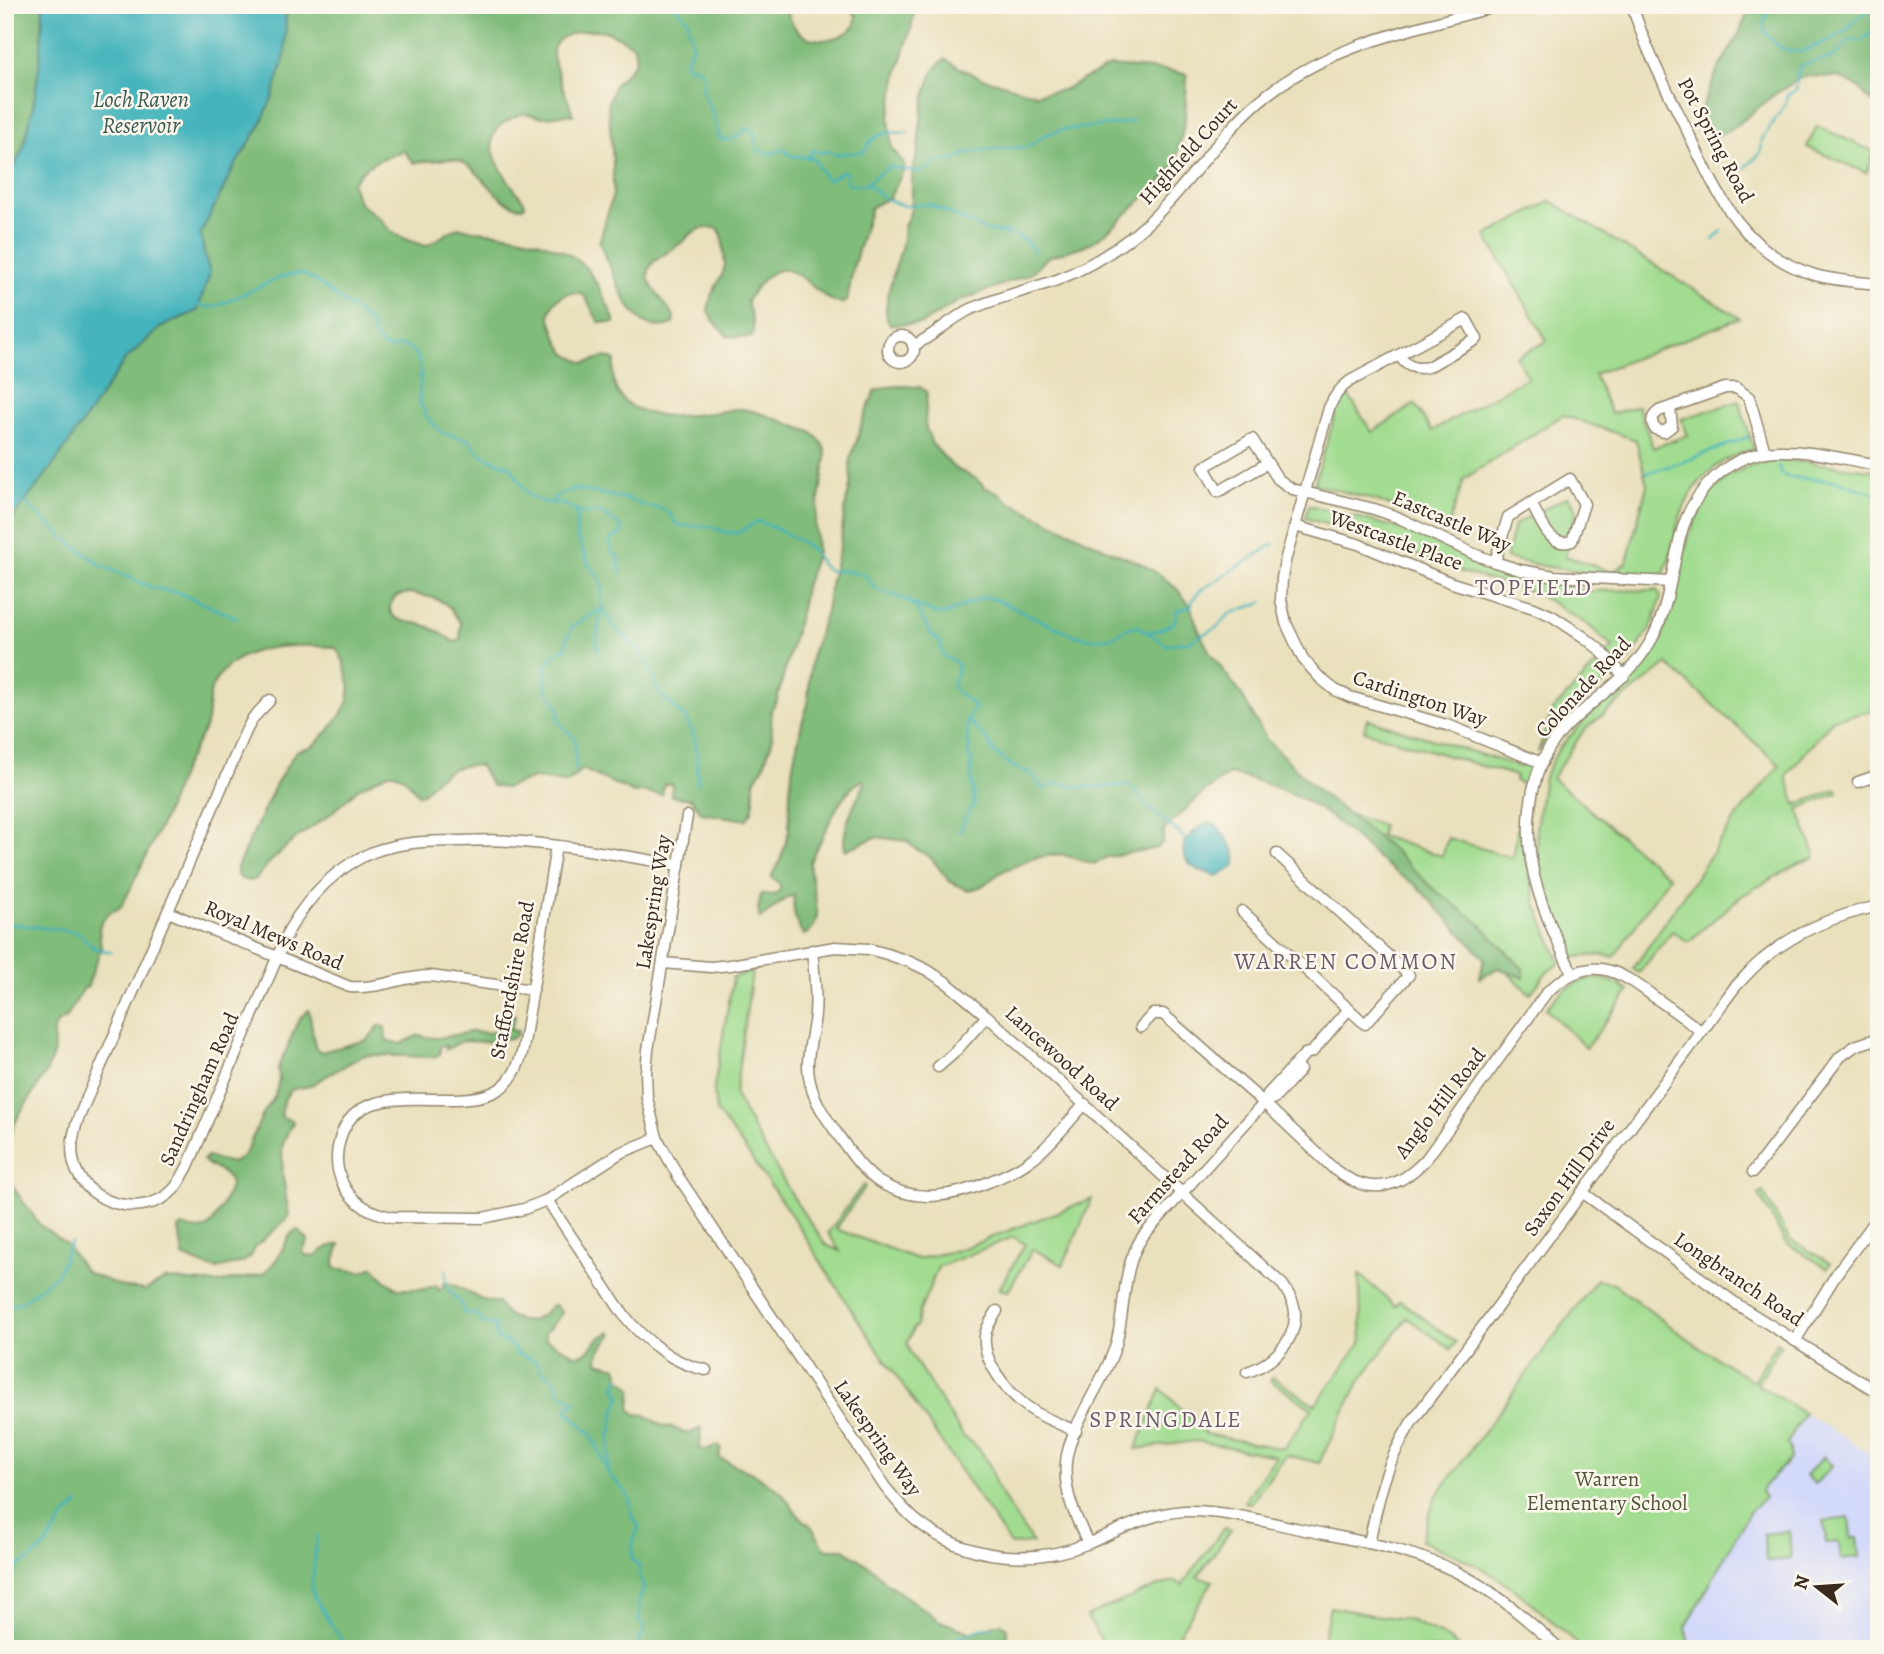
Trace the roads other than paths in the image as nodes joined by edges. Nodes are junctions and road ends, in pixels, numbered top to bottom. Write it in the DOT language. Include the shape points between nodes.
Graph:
graph roads {
  1 [pos="1501,5"];
  2 [pos="1632,5"];
  3 [pos="1879,284"];
  4 [pos="913,346"];
  5 [pos="1399,355"];
  6 [pos="1670,407"];
  7 [pos="1765,452"];
  8 [pos="1266,464"];
  9 [pos="1879,464"];
  10 [pos="1305,492"];
  11 [pos="1531,503"];
  12 [pos="1295,526"];
  13 [pos="1495,562"];
  14 [pos="1670,582"];
  15 [pos="1624,676"];
  16 [pos="270,700"];
  17 [pos="1542,763"];
  18 [pos="1879,775"];
  19 [pos="1858,782"];
  20 [pos="687,816"];
  21 [pos="556,846"];
  22 [pos="1277,853"];
  23 [pos="679,865"];
  24 [pos="1879,906"];
  25 [pos="1242,911"];
  26 [pos="168,912"];
  27 [pos="812,950"];
  28 [pos="277,958"];
  29 [pos="663,963"];
  30 [pos="1572,973"];
  31 [pos="533,990"];
  32 [pos="1349,1009"];
  33 [pos="986,1016"];
  34 [pos="1141,1027"];
  35 [pos="1701,1031"];
  36 [pos="1879,1038"];
  37 [pos="938,1068"];
  38 [pos="1264,1103"];
  39 [pos="1085,1104"];
  40 [pos="657,1138"];
  41 [pos="1753,1172"];
  42 [pos="1182,1192"];
  43 [pos="1582,1192"];
  44 [pos="547,1200"];
  45 [pos="1879,1216"];
  46 [pos="997,1311"];
  47 [pos="1795,1341"];
  48 [pos="706,1370"];
  49 [pos="1247,1373"];
  50 [pos="1879,1393"];
  51 [pos="1076,1431"];
  52 [pos="1088,1543"];
  53 [pos="1369,1544"];
  54 [pos="1560,1649"];
  1 -- 4 [label="street, Highfield Court" via="1355,47 1307,67 1257,103 1165,207 1109,254 1059,279 970,310"];
  2 -- 3 [label="street, Pot Spring Road" via="1713,183 1747,234 1777,257 1814,275"];
  5 -- 5 [label="street, Cardington Way" via="1466,319 1477,339 1428,368 1411,367"];
  5 -- 10 [label="street, Cardington Way" via="1350,381 1334,396"];
  6 -- 7 [label="street" via="1736,388 1749,397"];
  7 -- 9 [label="street, Colonade Road"];
  7 -- 14 [label="street, Colonade Road" via="1724,469 1700,492 1685,518"];
  8 -- 8 [label="street, Eastcastle Way" via="1252,439 1204,467 1218,492"];
  8 -- 10 [label="street, Eastcastle Way" via="1283,484"];
  10 -- 12 [label="street, Cardington Way"];
  10 -- 13 [label="street, Eastcastle Way" via="1397,517"];
  11 -- 11 [label="street" via="1570,479 1584,504 1572,541 1555,542"];
  11 -- 13 [label="street" via="1508,516"];
  12 -- 15 [label="street, Westcastle Place" via="1535,608 1584,637"];
  12 -- 17 [label="street, Cardington Way" via="1281,600 1294,643 1320,678 1350,697 1450,726"];
  13 -- 14 [label="street, Eastcastle Way" via="1554,576"];
  14 -- 15 [label="street, Colonade Road" via="1651,642"];
  15 -- 17 [label="street, Colonade Road" via="1561,732"];
  16 -- 26 [label="street, Sandringham Road" via="246,730"];
  17 -- 30 [label="street, Colonade Road" via="1530,815 1531,863 1546,914"];
  18 -- 19 [label="street"];
  20 -- 23 [label="street, Lakespring Way"];
  21 -- 23 [label="street, Sandringham Road"];
  21 -- 28 [label="street, Sandringham Road" via="424,841 374,852 351,863 314,893 300,910"];
  21 -- 31 [label="street, Staffordshire Road"];
  22 -- 32 [label="street" via="1409,975 1365,1024"];
  23 -- 29 [label="street, Lakespring Way"];
  24 -- 35 [label="street, Saxon Hill Drive" via="1827,920 1781,945 1735,987"];
  25 -- 32 [label="street"];
  26 -- 28 [label="street, Royal Mews Road"];
  26 -- 28 [label="street, Sandringham Road" via="74,1133 72,1149 78,1173 106,1200 137,1206 173,1190 188,1166"];
  27 -- 29 [label="street, Lancewood Road" via="710,967"];
  27 -- 33 [label="street, Lancewood Road" via="869,949 911,962 947,983"];
  27 -- 39 [label="street" via="816,980 809,1079 819,1106 853,1157 878,1181 928,1196 975,1188 1033,1158"];
  28 -- 31 [label="street, Royal Mews Road" via="350,987 431,976"];
  29 -- 40 [label="street, Lakespring Way" via="646,1072"];
  30 -- 35 [label="street" via="1600,969 1620,974"];
  30 -- 38 [label="street, Anglo Hill Road" via="1547,992 1427,1158 1392,1185 1367,1185 1346,1178"];
  31 -- 44 [label="street, Staffordshire Road" via="520,1061 507,1084 466,1100 393,1099 367,1106 357,1112 341,1136 337,1164 354,1200 392,1217 483,1218"];
  32 -- 38 [label="street, Farmstead Road"];
  33 -- 37 [label="street"];
  33 -- 39 [label="street, Lancewood Road"];
  34 -- 38 [label="street, Anglo Hill Road" via="1153,1014 1163,1014"];
  35 -- 43 [label="street, Saxon Hill Drive"];
  36 -- 41 [label="street" via="1855,1046 1839,1058"];
  38 -- 42 [label="street, Farmstead Road"];
  39 -- 42 [label="street, Lancewood Road"];
  40 -- 44 [label="street, Staffordshire Road" via="620,1153"];
  40 -- 52 [label="street, Lakespring Way" via="902,1508 956,1544 994,1555 1041,1556"];
  42 -- 49 [label="street, Lancewood Road" via="1283,1285 1293,1305 1294,1325 1279,1352"];
  42 -- 51 [label="street, Farmstead Road" via="1132,1255 1115,1345"];
  43 -- 47 [label="street, Longbranch Road"];
  43 -- 53 [label="street, Saxon Hill Drive" via="1398,1444 1381,1487"];
  44 -- 48 [label="street" via="633,1327 672,1357"];
  45 -- 47 [label="street"];
  46 -- 51 [label="street" via="985,1333 991,1363 1024,1405"];
  47 -- 50 [label="street, Longbranch Road"];
  51 -- 52 [label="street, Farmstead Road" via="1066,1476 1074,1513"];
  52 -- 53 [label="street, Lakespring Way" via="1157,1515 1205,1511"];
  53 -- 54 [label="street, Lakespring Way" via="1418,1556 1466,1576 1511,1606"];
}
